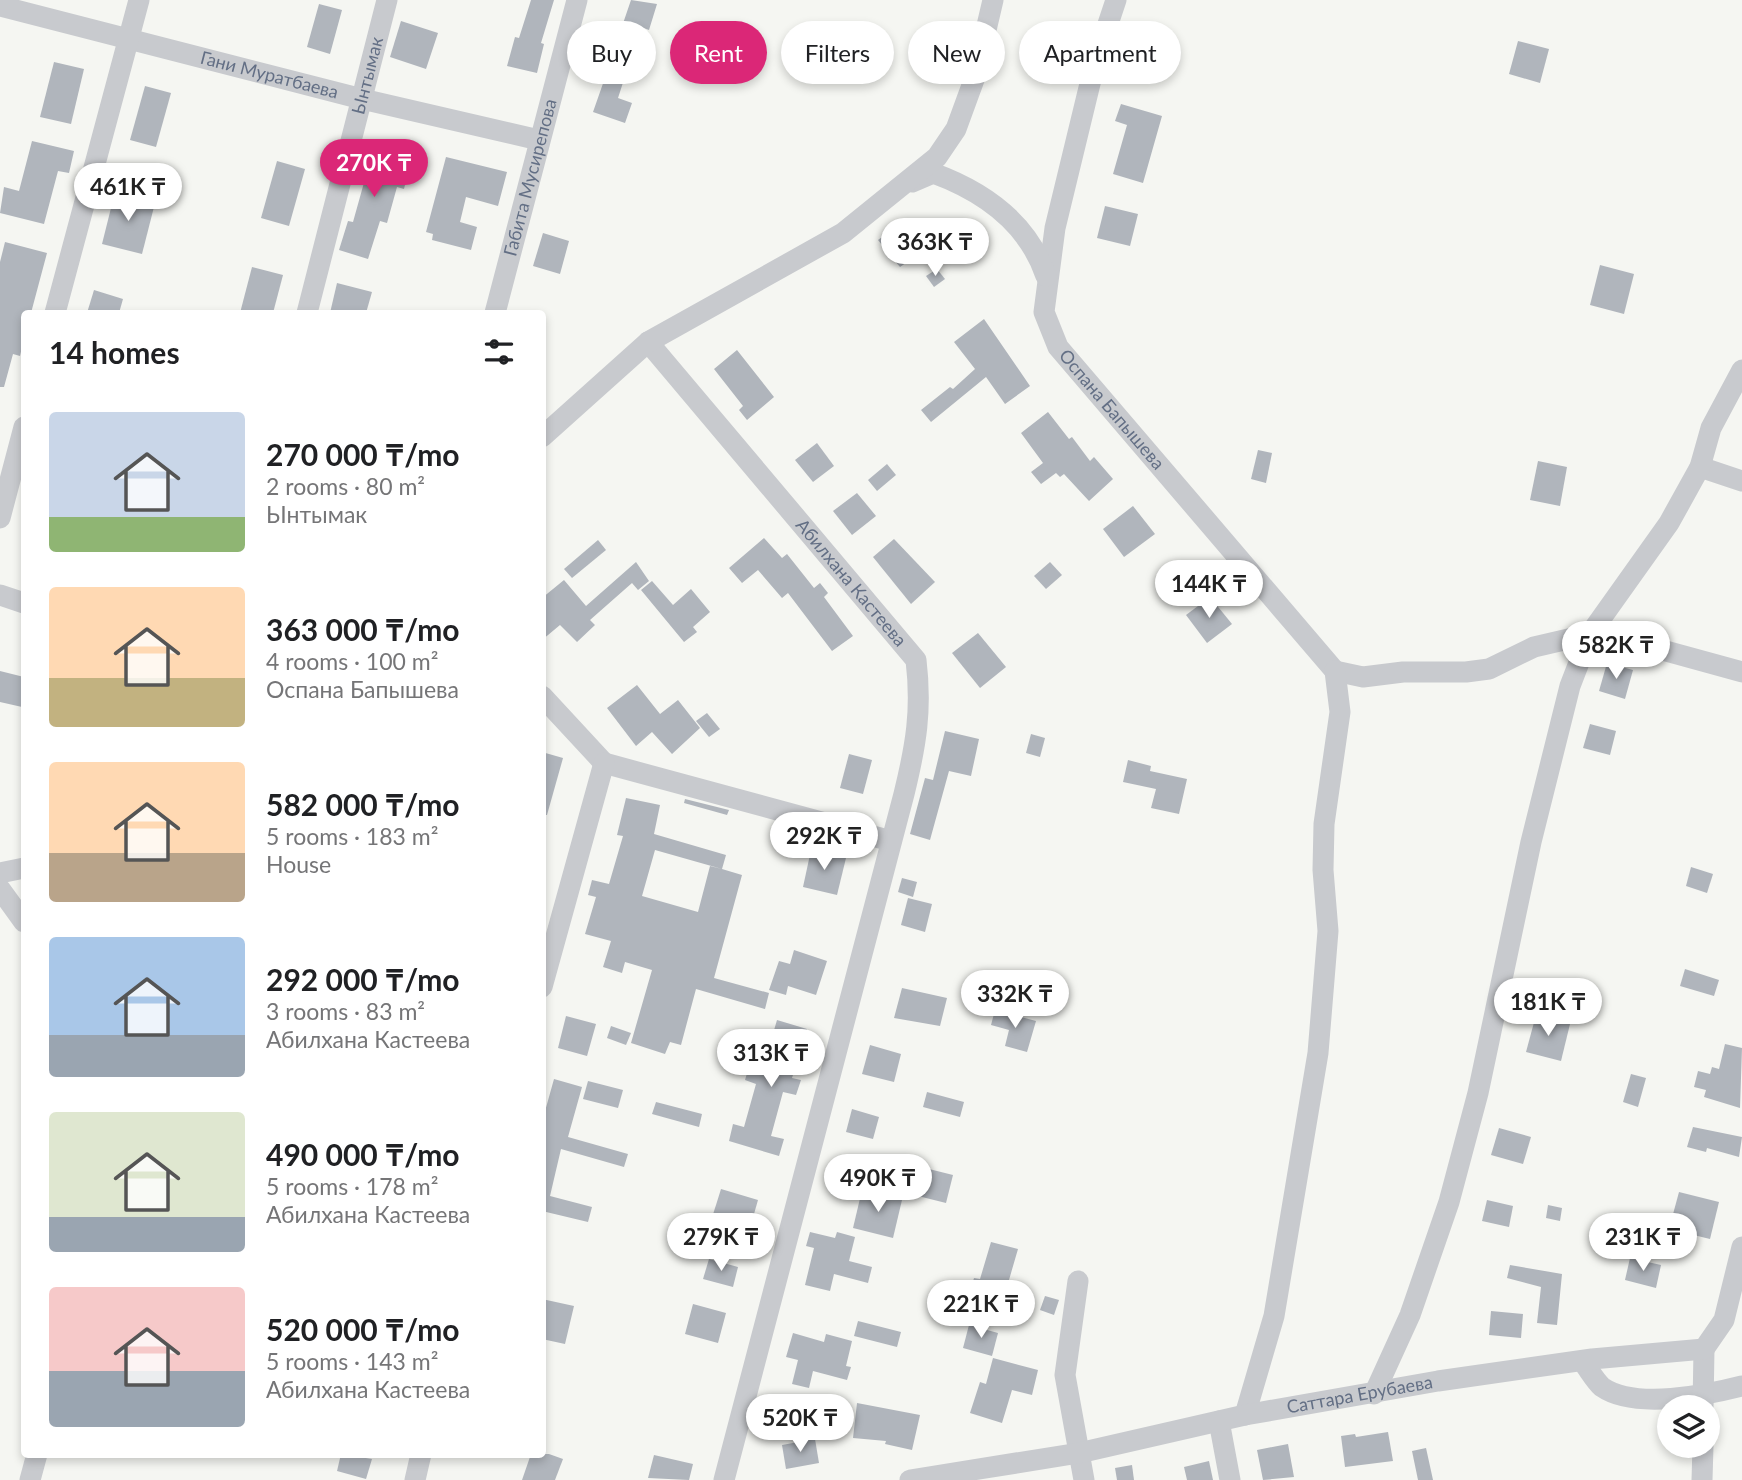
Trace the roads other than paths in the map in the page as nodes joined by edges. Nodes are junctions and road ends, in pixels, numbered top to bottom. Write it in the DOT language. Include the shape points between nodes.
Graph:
graph roads {
  1 [pos="139,0"];
  2 [pos="387,0"];
  3 [pos="577,0"];
  4 [pos="993,0"];
  5 [pos="1116,0"];
  6 [pos="0,6"];
  7 [pos="129,39"];
  8 [pos="362,99"];
  9 [pos="539,140"];
  10 [pos="908,184"];
  11 [pos="1047,278"];
  12 [pos="56,310"];
  13 [pos="308,310"];
  14 [pos="496,310"];
  15 [pos="648,342"];
  16 [pos="1742,370"];
  17 [pos="546,433"];
  18 [pos="21,438"];
  19 [pos="1700,467"];
  20 [pos="1742,481"];
  21 [pos="0,518"];
  22 [pos="0,595"];
  23 [pos="21,602"];
  24 [pos="1592,633"];
  25 [pos="1335,671"];
  26 [pos="1742,672"];
  27 [pos="546,700"];
  28 [pos="604,763"];
  29 [pos="891,841"];
  30 [pos="21,869"];
  31 [pos="0,873"];
  32 [pos="0,889"];
  33 [pos="21,918"];
  34 [pos="546,973"];
  35 [pos="1742,1247"];
  36 [pos="1078,1281"];
  37 [pos="1704,1349"];
  38 [pos="1582,1361"];
  39 [pos="1742,1386"];
  40 [pos="1374,1394"];
  41 [pos="1703,1395"];
  42 [pos="1719,1395"];
  43 [pos="1657,1398"];
  44 [pos="1245,1415"];
  45 [pos="1219,1421"];
  46 [pos="1079,1453"];
  47 [pos="36,1458"];
  48 [pos="420,1458"];
  49 [pos="1703,1458"];
  50 [pos="30,1480"];
  51 [pos="415,1480"];
  52 [pos="724,1480"];
  53 [pos="911,1480"];
  54 [pos="1084,1480"];
  55 [pos="1230,1480"];
  56 [pos="1702,1480"];
  1 -- 7 [label="street"];
  2 -- 8 [label="street, Ынтымак"];
  3 -- 9 [label="street, Габита Мусирепова"];
  4 -- 10 [label="street" via="975,77 956,129 937,157"];
  5 -- 11 [label="street" via="1095,63"];
  6 -- 7 [label="street, Гани Муратбаева"];
  7 -- 8 [label="street, Гани Муратбаева"];
  7 -- 12 [label="street"];
  8 -- 9 [label="street, Гани Муратбаева"];
  8 -- 13 [label="street, Ынтымак"];
  9 -- 14 [label="street, Габита Мусирепова"];
  10 -- 11 [label="street, Оспана Бапышева" via="933,173 979,194 1015,222 1039,255"];
  10 -- 15 [label="street" via="843,233"];
  11 -- 25 [label="street, Оспана Бапышева" via="1044,312 1058,347"];
  15 -- 17 [label="street"];
  15 -- 29 [label="street, Абилхана Кастеева" via="916,660 918,739"];
  16 -- 19 [label="street" via="1711,428"];
  18 -- 21 [label="street"];
  19 -- 20 [label="street"];
  19 -- 24 [label="street" via="1669,523"];
  22 -- 23 [label="street"];
  24 -- 25 [label="street" via="1534,647 1489,669 1363,677"];
  24 -- 26 [label="street"];
  24 -- 40 [label="street" via="1570,686 1449,1202 1410,1315"];
  25 -- 44 [label="street" via="1340,712 1324,824 1328,931 1318,1053 1274,1316"];
  27 -- 28 [label="street"];
  28 -- 29 [label="street"];
  28 -- 34 [label="street"];
  29 -- 52 [label="street, Абилхана Кастеева"];
  30 -- 31 [label="street"];
  32 -- 33 [label="street"];
  35 -- 37 [label="street" via="1724,1320"];
  36 -- 46 [label="street" via="1065,1375"];
  37 -- 38 [label="street, Саттара Ерубаева"];
  37 -- 41 [label="street"];
  38 -- 40 [label="street, Саттара Ерубаева"];
  38 -- 43 [label="street" via="1602,1387 1628,1396"];
  39 -- 42 [label="street"];
  40 -- 44 [label="street, Саттара Ерубаева"];
  44 -- 45 [label="street, Саттара Ерубаева"];
  45 -- 46 [label="street, Саттара Ерубаева"];
  45 -- 55 [label="street"];
  46 -- 53 [label="street, Саттара Ерубаева"];
  46 -- 54 [label="street"];
  47 -- 50 [label="street"];
  48 -- 51 [label="street"];
  49 -- 56 [label="street"];
}
